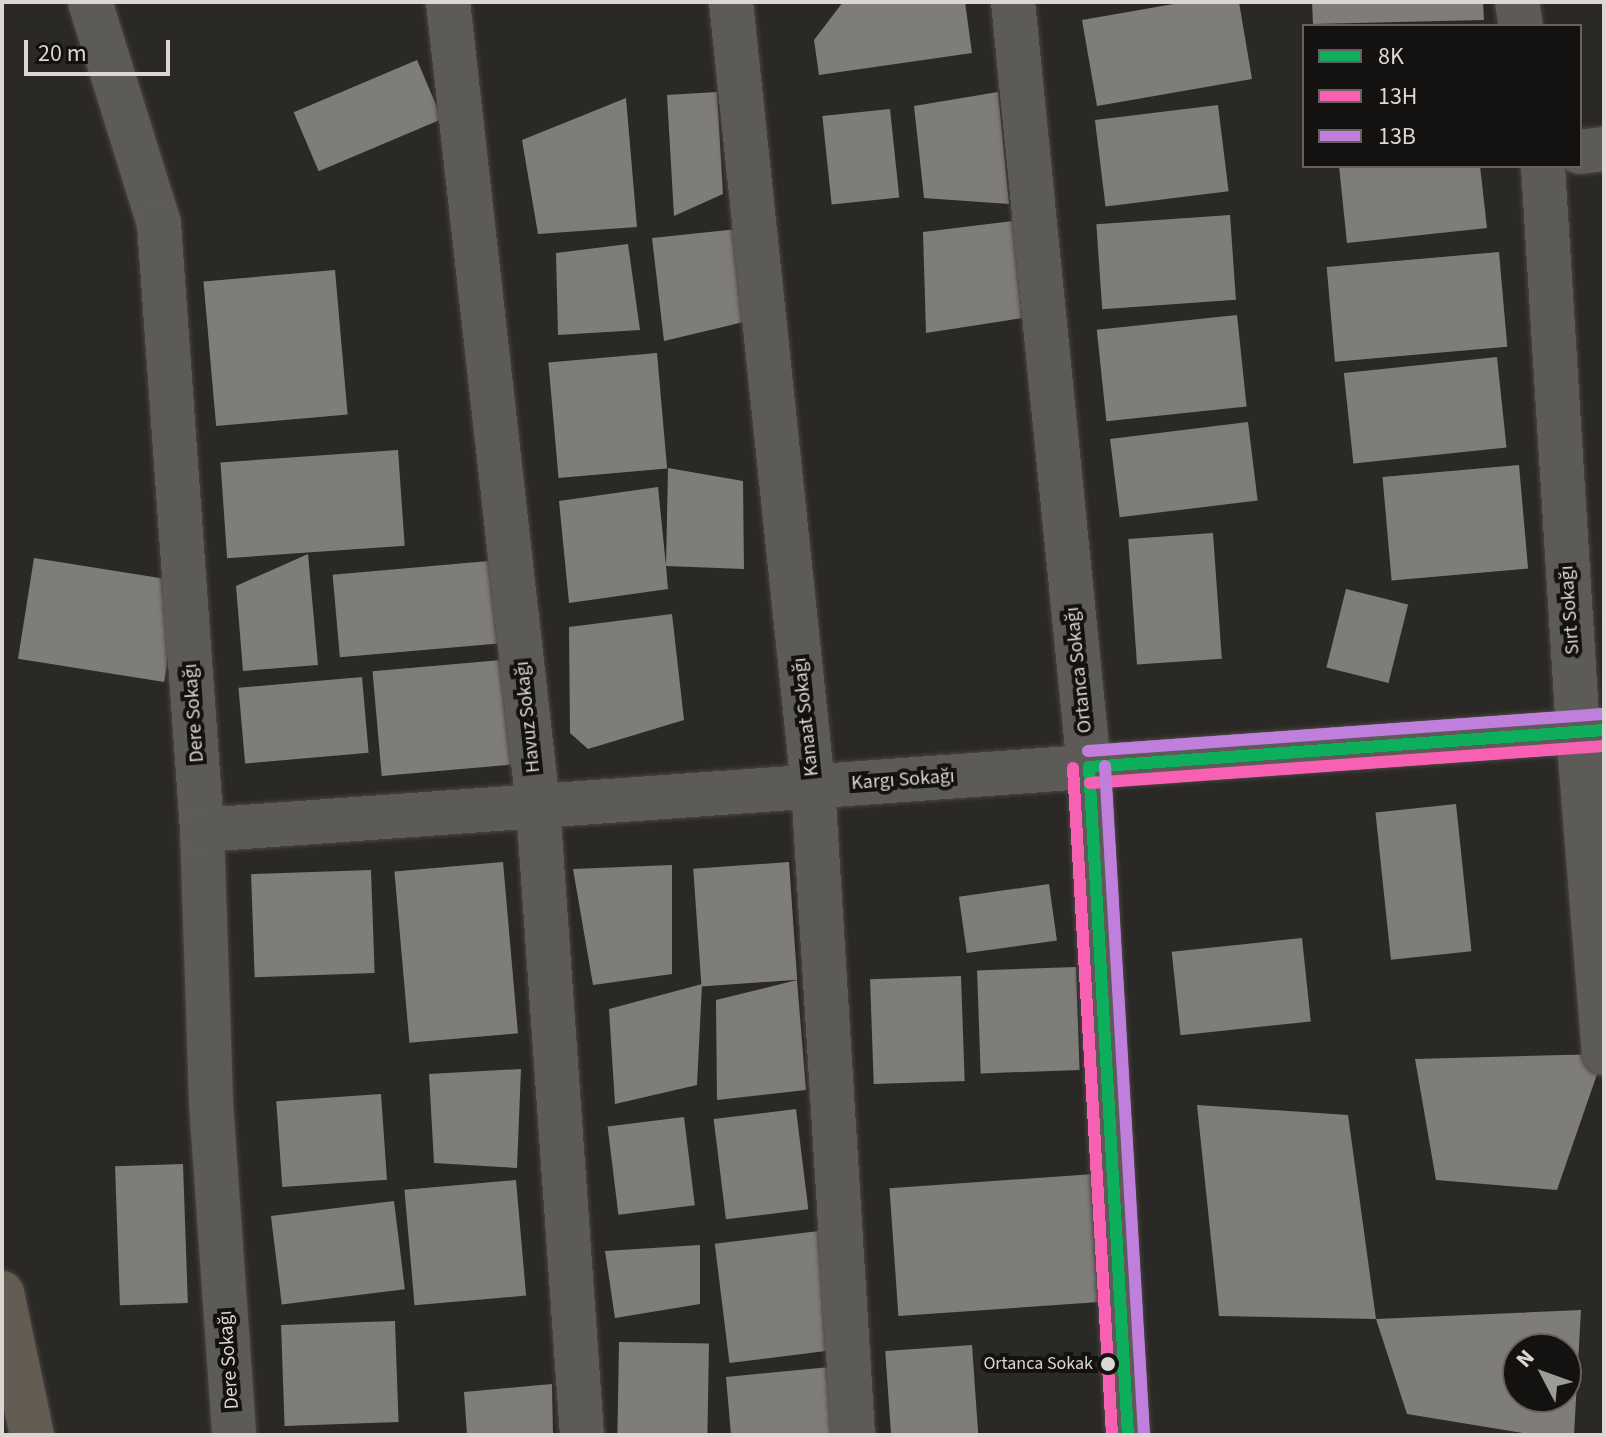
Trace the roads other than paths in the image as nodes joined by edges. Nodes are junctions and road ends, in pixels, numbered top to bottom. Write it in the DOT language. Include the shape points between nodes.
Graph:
graph roads {
  1 [pos="90,2"];
  2 [pos="448,2"];
  3 [pos="731,2"];
  4 [pos="1013,2"];
  5 [pos="1517,2"];
  6 [pos="1521,24"];
  7 [pos="1604,149"];
  8 [pos="1582,152"];
  9 [pos="1543,168"];
  10 [pos="1591,731"];
  11 [pos="1089,767"];
  12 [pos="813,786"];
  13 [pos="538,806"];
  14 [pos="202,830"];
  15 [pos="1604,1053"];
  16 [pos="2,1293"];
  17 [pos="32,1435"];
  18 [pos="234,1435"];
  19 [pos="582,1435"];
  20 [pos="853,1435"];
  21 [pos="1128,1435"];
  1 -- 14 [label="street, Dere Sokağı" via="159,224"];
  2 -- 13 [label="street, Havuz Sokağı"];
  3 -- 12 [label="street, Kanaat Sokağı"];
  4 -- 11 [label="street, Ortanca Sokağı"];
  5 -- 6 [label="street"];
  7 -- 8 [label="street"];
  9 -- 10 [label="street, Sırt Sokağı"];
  10 -- 11 [label="street, Kargı Sokağı"];
  10 -- 15 [label="street, Sırt Sokağı"];
  11 -- 12 [label="street, Kargı Sokağı"];
  11 -- 21 [label="street, Ortanca Sokağı"];
  12 -- 13 [label="street, Kargı Sokağı"];
  12 -- 20 [label="street, Kanaat Sokağı"];
  13 -- 14 [label="street, Kargı Sokağı"];
  13 -- 19 [label="street, Havuz Sokağı"];
  14 -- 18 [label="street, Dere Sokağı" via="211,1103"];
  16 -- 17 [label="main road"];
}
